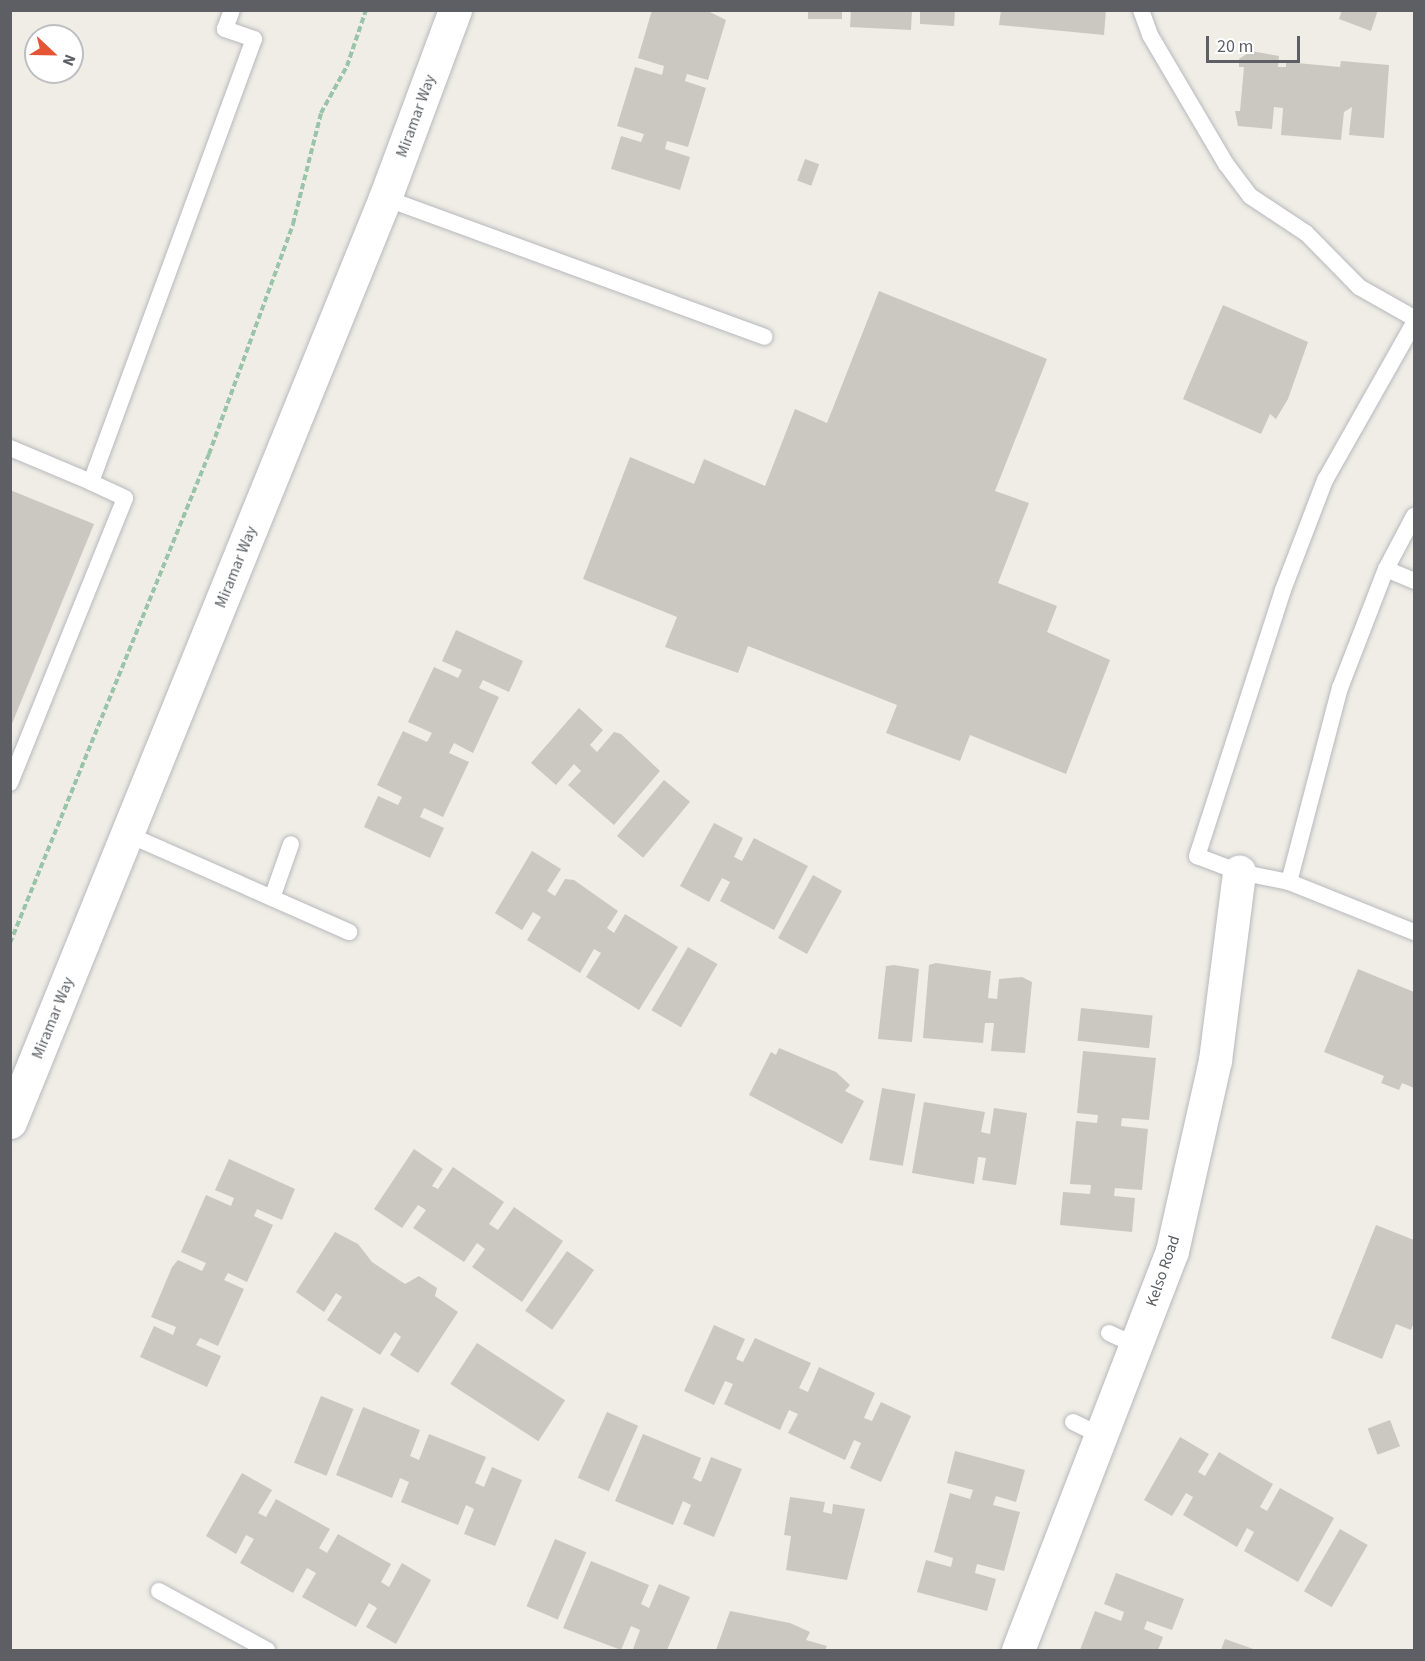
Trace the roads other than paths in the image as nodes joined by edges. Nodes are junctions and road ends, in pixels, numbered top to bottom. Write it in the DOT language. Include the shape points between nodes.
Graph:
graph roads {
  1 [pos="232,10"];
  2 [pos="455,10"];
  3 [pos="1141,10"];
  4 [pos="385,198"];
  5 [pos="1414,318"];
  6 [pos="1414,323"];
  7 [pos="764,338"];
  8 [pos="10,448"];
  9 [pos="91,482"];
  10 [pos="1414,516"];
  11 [pos="1386,569"];
  12 [pos="1414,581"];
  13 [pos="10,783"];
  14 [pos="127,834"];
  15 [pos="291,844"];
  16 [pos="1239,872"];
  17 [pos="1290,882"];
  18 [pos="272,898"];
  19 [pos="349,932"];
  20 [pos="1414,932"];
  21 [pos="10,1122"];
  22 [pos="1073,1422"];
  23 [pos="1102,1436"];
  24 [pos="159,1591"];
  25 [pos="267,1650"];
  26 [pos="1018,1650"];
  1 -- 9 [label="lane" via="225,29 254,39"];
  2 -- 4 [label="street, Miramar Way"];
  3 -- 5 [label="lane" via="1150,35 1208,135 1250,196 1306,233 1359,287"];
  4 -- 7 [label="lane"];
  4 -- 14 [label="street, Miramar Way"];
  6 -- 16 [label="lane" via="1325,480 1247,698 1197,856"];
  8 -- 9 [label="lane"];
  9 -- 13 [label="lane" via="125,498"];
  10 -- 11 [label="lane"];
  11 -- 12 [label="lane"];
  11 -- 17 [label="lane" via="1340,688"];
  14 -- 18 [label="lane"];
  14 -- 21 [label="street, Miramar Way"];
  15 -- 18 [label="lane"];
  16 -- 17 [label="lane"];
  16 -- 23 [label="street, Kelso Road" via="1215,1060 1195,1159 1172,1251 1123,1339"];
  17 -- 20 [label="lane"];
  18 -- 19 [label="lane"];
  22 -- 23 [label="lane"];
  23 -- 26 [label="street, Kelso Road"];
  24 -- 25 [label="lane"];
}
